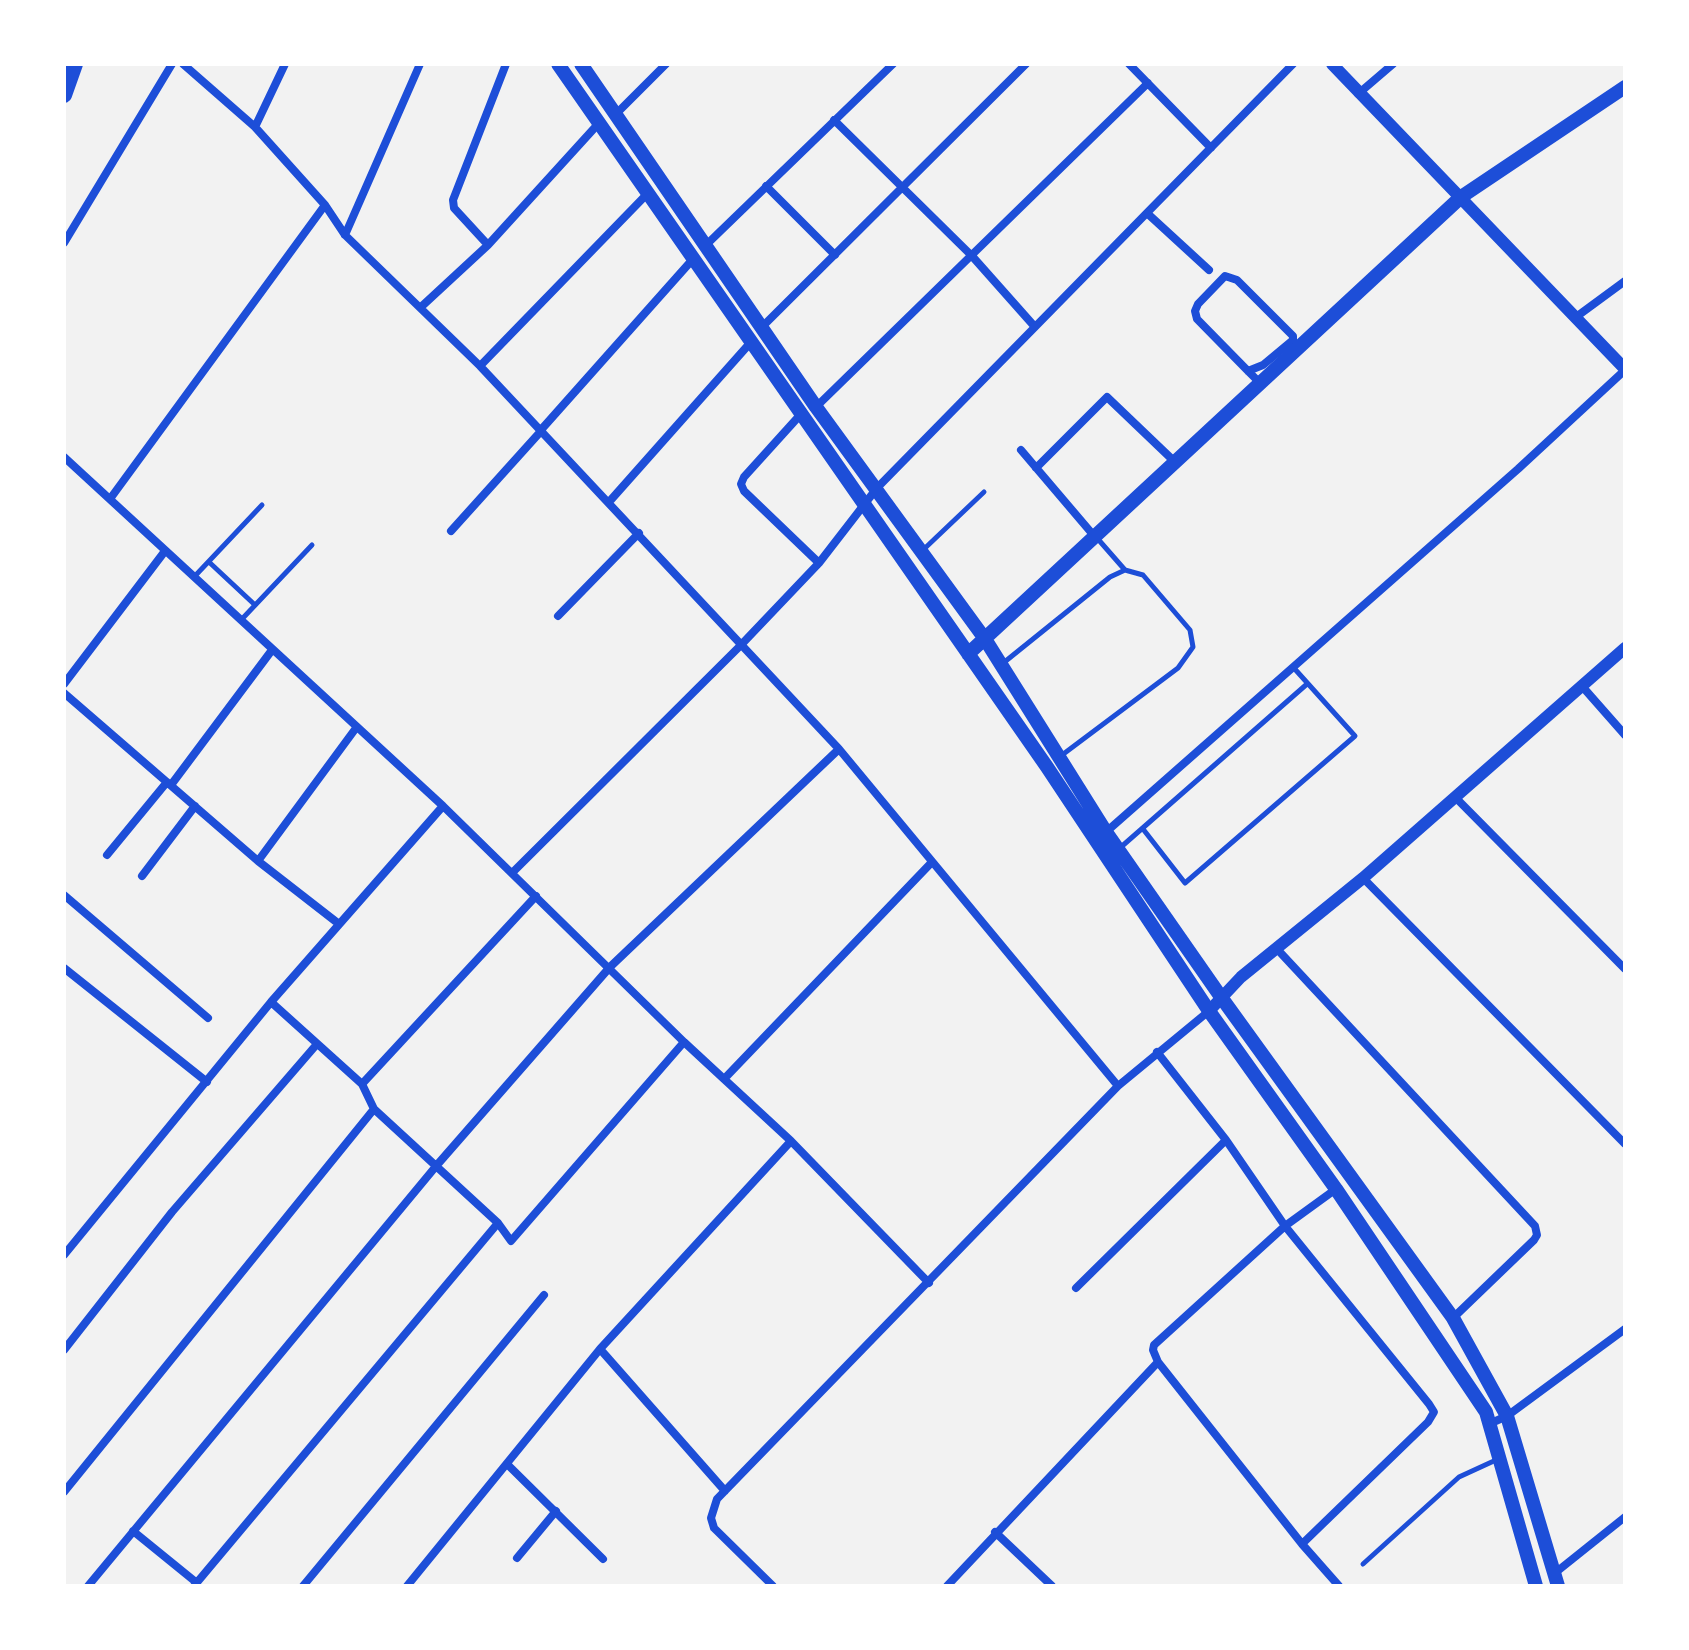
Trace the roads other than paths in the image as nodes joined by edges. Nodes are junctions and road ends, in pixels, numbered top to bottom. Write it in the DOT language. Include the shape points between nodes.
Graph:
graph roads {
  1 [pos="75,64"];
  2 [pos="172,64"];
  3 [pos="183,64"];
  4 [pos="285,64"];
  5 [pos="420,64"];
  6 [pos="506,64"];
  7 [pos="558,64"];
  8 [pos="581,64"];
  9 [pos="666,64"];
  10 [pos="893,64"];
  11 [pos="1026,64"];
  12 [pos="1129,64"];
  13 [pos="1293,64"];
  14 [pos="1332,64"];
  15 [pos="1393,64"];
  16 [pos="1148,83"];
  17 [pos="1625,87"];
  18 [pos="1358,94"];
  19 [pos="64,95"];
  20 [pos="615,115"];
  21 [pos="834,120"];
  22 [pos="599,123"];
  23 [pos="255,127"];
  24 [pos="1211,148"];
  25 [pos="766,186"];
  26 [pos="903,187"];
  27 [pos="648,193"];
  28 [pos="1461,197"];
  29 [pos="325,205"];
  30 [pos="1148,214"];
  31 [pos="345,235"];
  32 [pos="64,243"];
  33 [pos="488,245"];
  34 [pos="698,253"];
  35 [pos="835,255"];
  36 [pos="972,256"];
  37 [pos="1209,270"];
  38 [pos="1625,281"];
  39 [pos="421,307"];
  40 [pos="1576,317"];
  41 [pos="1035,327"];
  42 [pos="761,328"];
  43 [pos="751,342"];
  44 [pos="480,366"];
  45 [pos="1625,369"];
  46 [pos="1248,371"];
  47 [pos="1261,384"];
  48 [pos="816,407"];
  49 [pos="801,414"];
  50 [pos="541,431"];
  51 [pos="1021,450"];
  52 [pos="64,457"];
  53 [pos="1176,463"];
  54 [pos="1036,468"];
  55 [pos="877,488"];
  56 [pos="984,492"];
  57 [pos="110,499"];
  58 [pos="609,502"];
  59 [pos="262,505"];
  60 [pos="864,505"];
  61 [pos="451,531"];
  62 [pos="639,533"];
  63 [pos="1095,537"];
  64 [pos="312,545"];
  65 [pos="165,551"];
  66 [pos="922,551"];
  67 [pos="209,562"];
  68 [pos="819,563"];
  69 [pos="1125,570"];
  70 [pos="194,577"];
  71 [pos="255,605"];
  72 [pos="558,616"];
  73 [pos="242,619"];
  74 [pos="985,639"];
  75 [pos="740,646"];
  76 [pos="272,650"];
  77 [pos="1623,652"];
  78 [pos="968,654"];
  79 [pos="1002,664"];
  80 [pos="1293,667"];
  81 [pos="64,684"];
  82 [pos="1307,684"];
  83 [pos="1581,685"];
  84 [pos="64,693"];
  85 [pos="356,728"];
  86 [pos="1625,735"];
  87 [pos="839,749"];
  88 [pos="1060,757"];
  89 [pos="169,783"];
  90 [pos="1455,797"];
  91 [pos="195,806"];
  92 [pos="443,806"];
  93 [pos="1143,829"];
  94 [pos="1106,832"];
  95 [pos="1119,849"];
  96 [pos="107,855"];
  97 [pos="258,861"];
  98 [pos="932,862"];
  99 [pos="512,873"];
  100 [pos="142,876"];
  101 [pos="1363,878"];
  102 [pos="64,895"];
  103 [pos="536,896"];
  104 [pos="339,924"];
  105 [pos="1277,949"];
  106 [pos="610,967"];
  107 [pos="64,968"];
  108 [pos="1625,969"];
  109 [pos="1221,997"];
  110 [pos="271,1002"];
  111 [pos="1209,1011"];
  112 [pos="208,1018"];
  113 [pos="684,1042"];
  114 [pos="317,1044"];
  115 [pos="1157,1052"];
  116 [pos="725,1078"];
  117 [pos="207,1082"];
  118 [pos="362,1084"];
  119 [pos="1118,1086"];
  120 [pos="374,1109"];
  121 [pos="1226,1140"];
  122 [pos="791,1141"];
  123 [pos="1625,1144"];
  124 [pos="437,1165"];
  125 [pos="1336,1189"];
  126 [pos="498,1223"];
  127 [pos="1285,1226"];
  128 [pos="64,1255"];
  129 [pos="929,1283"];
  130 [pos="1076,1288"];
  131 [pos="544,1295"];
  132 [pos="1453,1318"];
  133 [pos="1625,1329"];
  134 [pos="600,1349"];
  135 [pos="64,1350"];
  136 [pos="1158,1362"];
  137 [pos="1507,1416"];
  138 [pos="1489,1424"];
  139 [pos="1500,1458"];
  140 [pos="508,1465"];
  141 [pos="725,1491"];
  142 [pos="64,1492"];
  143 [pos="556,1511"];
  144 [pos="1625,1517"];
  145 [pos="133,1531"];
  146 [pos="995,1532"];
  147 [pos="1302,1544"];
  148 [pos="517,1558"];
  149 [pos="603,1559"];
  150 [pos="1363,1564"];
  151 [pos="1557,1580"];
  152 [pos="195,1584"];
  153 [pos="88,1586"];
  154 [pos="303,1586"];
  155 [pos="407,1586"];
  156 [pos="773,1586"];
  157 [pos="947,1586"];
  158 [pos="1052,1586"];
  159 [pos="1339,1586"];
  160 [pos="1536,1586"];
  1 -- 19 [label="main road"];
  2 -- 32 [label="street"];
  3 -- 23 [label="street"];
  4 -- 23 [label="street"];
  5 -- 31 [label="street"];
  6 -- 33 [label="street" via="453,200 454,208"];
  7 -- 22 [label="main road"];
  8 -- 20 [label="main road"];
  9 -- 20 [label="street"];
  10 -- 21 [label="street"];
  11 -- 26 [label="street"];
  12 -- 16 [label="street"];
  13 -- 24 [label="street"];
  14 -- 18 [label="street"];
  15 -- 18 [label="street"];
  16 -- 24 [label="street"];
  16 -- 36 [label="street"];
  17 -- 28 [label="main road"];
  18 -- 28 [label="street"];
  20 -- 34 [label="main road"];
  21 -- 25 [label="street"];
  21 -- 26 [label="street"];
  22 -- 27 [label="main road"];
  22 -- 33 [label="street"];
  23 -- 29 [label="street"];
  24 -- 30 [label="street"];
  25 -- 34 [label="street"];
  25 -- 35 [label="street"];
  26 -- 35 [label="street"];
  26 -- 36 [label="street"];
  27 -- 34 [label="main road"];
  27 -- 44 [label="street"];
  28 -- 40 [label="street"];
  28 -- 47 [label="main road"];
  29 -- 31 [label="street"];
  29 -- 57 [label="street"];
  30 -- 37 [label="street"];
  30 -- 41 [label="street"];
  31 -- 39 [label="street"];
  33 -- 39 [label="street"];
  34 -- 42 [label="main road"];
  34 -- 43 [label="main road"];
  34 -- 50 [label="street"];
  35 -- 42 [label="street"];
  36 -- 41 [label="street"];
  36 -- 48 [label="street"];
  38 -- 40 [label="street"];
  39 -- 44 [label="street"];
  40 -- 45 [label="street"];
  41 -- 55 [label="street"];
  42 -- 48 [label="main road"];
  43 -- 49 [label="main road"];
  43 -- 58 [label="street"];
  44 -- 50 [label="street"];
  45 -- 80 [label="street"];
  46 -- 46 [label="street" via="1195,311 1225,276 1237,280 1293,336 1263,365"];
  46 -- 47 [label="street"];
  47 -- 53 [label="main road"];
  48 -- 55 [label="main road"];
  49 -- 60 [label="main road"];
  49 -- 68 [label="street" via="741,484"];
  50 -- 58 [label="street"];
  50 -- 61 [label="street"];
  51 -- 54 [label="street"];
  52 -- 57 [label="street"];
  53 -- 54 [label="street" via="1107,397"];
  53 -- 63 [label="main road"];
  54 -- 63 [label="street"];
  55 -- 60 [label="street"];
  55 -- 66 [label="main road"];
  56 -- 66 [label="lane"];
  57 -- 65 [label="street"];
  58 -- 62 [label="street"];
  59 -- 67 [label="lane"];
  60 -- 68 [label="street"];
  60 -- 78 [label="main road"];
  62 -- 72 [label="street"];
  62 -- 75 [label="street"];
  63 -- 69 [label="lane"];
  63 -- 74 [label="main road"];
  64 -- 71 [label="lane"];
  65 -- 70 [label="street"];
  65 -- 81 [label="street"];
  66 -- 74 [label="main road"];
  67 -- 70 [label="lane"];
  67 -- 71 [label="lane"];
  68 -- 75 [label="street"];
  69 -- 79 [label="lane"];
  69 -- 88 [label="lane" via="1143,575 1190,630 1193,647 1178,668"];
  70 -- 73 [label="street"];
  71 -- 73 [label="lane"];
  73 -- 76 [label="street"];
  74 -- 78 [label="main road"];
  74 -- 79 [label="main road"];
  75 -- 87 [label="street"];
  75 -- 99 [label="street"];
  76 -- 85 [label="street"];
  76 -- 89 [label="street"];
  77 -- 83 [label="street"];
  78 -- 111 [label="main road"];
  79 -- 88 [label="main road"];
  80 -- 82 [label="lane"];
  80 -- 94 [label="street"];
  82 -- 93 [label="lane"];
  82 -- 93 [label="lane" via="1355,736 1185,883"];
  83 -- 86 [label="street"];
  83 -- 90 [label="street"];
  84 -- 89 [label="street"];
  85 -- 92 [label="street"];
  85 -- 97 [label="street"];
  87 -- 98 [label="street"];
  87 -- 106 [label="street"];
  88 -- 94 [label="main road"];
  89 -- 91 [label="street"];
  89 -- 96 [label="street"];
  90 -- 101 [label="street"];
  90 -- 108 [label="street"];
  91 -- 97 [label="street"];
  91 -- 100 [label="street"];
  92 -- 99 [label="street"];
  92 -- 104 [label="street"];
  93 -- 95 [label="lane"];
  94 -- 95 [label="main road"];
  95 -- 109 [label="main road"];
  97 -- 104 [label="street"];
  98 -- 116 [label="street"];
  98 -- 119 [label="street"];
  99 -- 103 [label="street"];
  101 -- 105 [label="street"];
  101 -- 123 [label="street"];
  102 -- 112 [label="street"];
  103 -- 106 [label="street"];
  103 -- 118 [label="street"];
  104 -- 110 [label="street"];
  105 -- 109 [label="street"];
  105 -- 132 [label="street" via="1535,1226 1534,1240"];
  106 -- 113 [label="street"];
  106 -- 124 [label="street"];
  107 -- 117 [label="street"];
  109 -- 111 [label="street"];
  109 -- 132 [label="main road"];
  110 -- 114 [label="street"];
  110 -- 117 [label="street"];
  111 -- 115 [label="street"];
  111 -- 125 [label="main road"];
  113 -- 116 [label="street"];
  113 -- 126 [label="street" via="511,1241"];
  114 -- 118 [label="street"];
  114 -- 135 [label="street" via="172,1212"];
  115 -- 119 [label="street"];
  115 -- 121 [label="street"];
  116 -- 122 [label="street"];
  117 -- 128 [label="street"];
  118 -- 120 [label="street"];
  119 -- 129 [label="street"];
  120 -- 124 [label="street"];
  120 -- 142 [label="street"];
  121 -- 127 [label="street"];
  121 -- 130 [label="street"];
  122 -- 129 [label="street"];
  122 -- 134 [label="street"];
  124 -- 126 [label="street"];
  124 -- 145 [label="street"];
  125 -- 127 [label="street"];
  125 -- 138 [label="main road" via="1486,1412"];
  126 -- 152 [label="street"];
  127 -- 136 [label="street" via="1154,1345"];
  127 -- 147 [label="street" via="1434,1412"];
  129 -- 141 [label="street"];
  131 -- 154 [label="street"];
  132 -- 137 [label="main road"];
  133 -- 137 [label="street"];
  134 -- 140 [label="street"];
  134 -- 141 [label="street"];
  136 -- 146 [label="street"];
  136 -- 147 [label="street"];
  137 -- 138 [label="street"];
  137 -- 151 [label="main road"];
  138 -- 139 [label="main road"];
  139 -- 150 [label="lane" via="1459,1477"];
  139 -- 160 [label="main road"];
  140 -- 143 [label="street"];
  140 -- 155 [label="street"];
  141 -- 156 [label="street" via="713,1507 714,1528"];
  143 -- 148 [label="street"];
  143 -- 149 [label="street"];
  144 -- 151 [label="street"];
  145 -- 152 [label="street"];
  145 -- 153 [label="street"];
  146 -- 157 [label="street"];
  146 -- 158 [label="street"];
  147 -- 159 [label="street"];
}
